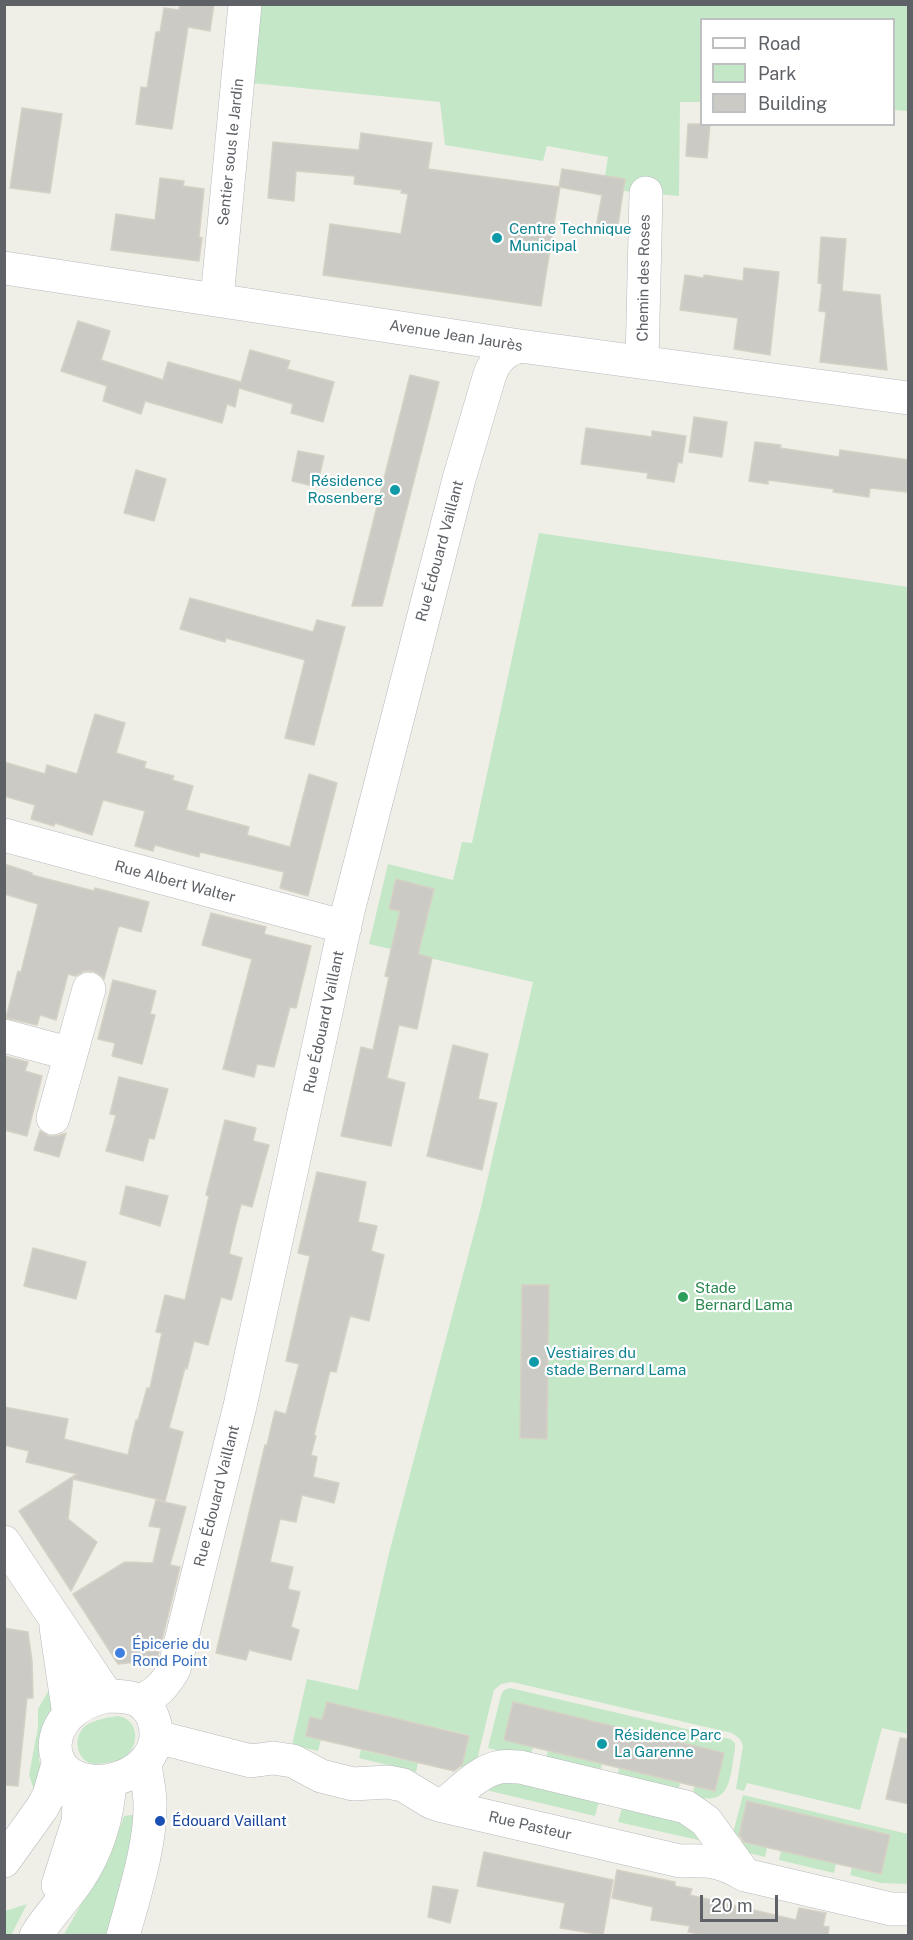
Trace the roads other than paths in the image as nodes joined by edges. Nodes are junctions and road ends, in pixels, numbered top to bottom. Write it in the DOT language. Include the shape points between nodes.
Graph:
graph roads {
  1 [pos="245,4"];
  2 [pos="646,193"];
  3 [pos="4,268"];
  4 [pos="217,299"];
  5 [pos="520,346"];
  6 [pos="642,362"];
  7 [pos="909,398"];
  8 [pos="4,835"];
  9 [pos="345,927"];
  10 [pos="89,988"];
  11 [pos="4,1036"];
  12 [pos="71,1054"];
  13 [pos="54,1118"];
  14 [pos="4,1542"];
  15 [pos="55,1617"];
  16 [pos="107,1696"];
  17 [pos="139,1701"];
  18 [pos="69,1715"];
  19 [pos="151,1750"];
  20 [pos="83,1774"];
  21 [pos="443,1806"];
  22 [pos="4,1862"];
  23 [pos="745,1875"];
  24 [pos="909,1909"];
  25 [pos="38,1933"];
  26 [pos="123,1935"];
  1 -- 4 [label="street, Sentier sous le Jardin"];
  2 -- 6 [label="street, Chemin des Roses"];
  3 -- 4 [label="street, Avenue Jean Jaurès"];
  4 -- 5 [label="street, Avenue Jean Jaurès"];
  5 -- 6 [label="street, Avenue Jean Jaurès"];
  5 -- 9 [label="street, Rue Édouard Vaillant" via="503,354 490,374 404,688"];
  6 -- 7 [label="street, Avenue Jean Jaurès"];
  8 -- 9 [label="street, Rue Albert Walter"];
  9 -- 17 [label="street, Rue Édouard Vaillant" via="240,1406 174,1669 161,1689"];
  10 -- 12 [label="street"];
  11 -- 12 [label="street"];
  12 -- 13 [label="street"];
  14 -- 15 [label="street"];
  15 -- 16 [label="street"];
  15 -- 18 [label="street"];
  16 -- 17 [label="street"];
  16 -- 18 [label="street" via="83,1704"];
  17 -- 19 [label="street" via="150,1711 155,1723"];
  18 -- 20 [label="street" via="59,1730 56,1754"];
  19 -- 20 [label="street" via="133,1772"];
  19 -- 21 [label="street, Rue Pasteur" via="251,1761 293,1761 321,1776 353,1784 404,1785"];
  19 -- 26 [label="street" via="148,1827"];
  20 -- 22 [label="street" via="49,1795"];
  20 -- 25 [label="street" via="107,1814 93,1854 78,1880"];
  21 -- 23 [label="street, Rue Pasteur" via="680,1861 711,1860"];
  21 -- 23 [label="street" via="481,1775 501,1767 520,1767 686,1807 706,1821"];
  23 -- 24 [label="street, Rue Pasteur" via="891,1909"];
}
